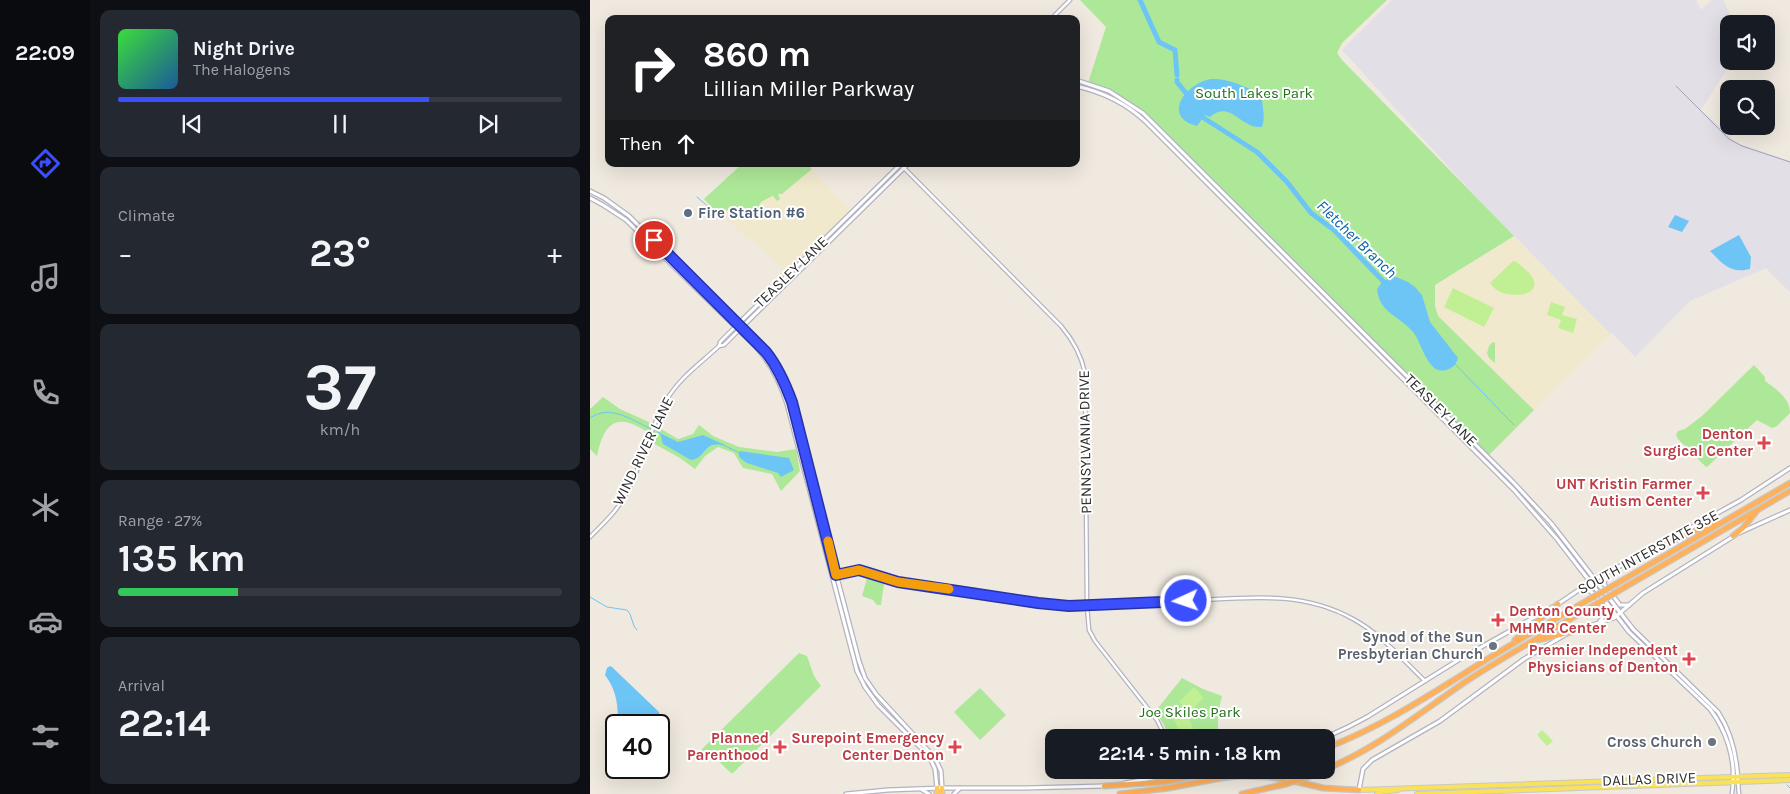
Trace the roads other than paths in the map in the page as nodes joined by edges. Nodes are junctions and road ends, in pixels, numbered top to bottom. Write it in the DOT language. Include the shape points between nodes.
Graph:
graph roads {
  1 [pos="1070,0"];
  2 [pos="1056,15"];
  3 [pos="1080,81"];
  4 [pos="1080,87"];
  5 [pos="898,167"];
  6 [pos="904,168"];
  7 [pos="590,191"];
  8 [pos="590,198"];
  9 [pos="799,264"];
  10 [pos="804,266"];
  11 [pos="777,289"];
  12 [pos="738,324"];
  13 [pos="734,327"];
  14 [pos="742,327"];
  15 [pos="738,330"];
  16 [pos="719,346"];
  17 [pos="1790,468"];
  18 [pos="1790,483"];
  19 [pos="1790,491"];
  20 [pos="1758,510"];
  21 [pos="1790,510"];
  22 [pos="1544,515"];
  23 [pos="1540,518"];
  24 [pos="1726,520"];
  25 [pos="1733,536"];
  26 [pos="590,537"];
  27 [pos="1653,549"];
  28 [pos="1607,572"];
  29 [pos="836,575"];
  30 [pos="831,576"];
  31 [pos="1594,578"];
  32 [pos="1590,582"];
  33 [pos="1582,588"];
  34 [pos="1558,604"];
  35 [pos="1629,605"];
  36 [pos="1087,606"];
  37 [pos="1620,613"];
  38 [pos="1616,616"];
  39 [pos="1597,623"];
  40 [pos="1571,632"];
  41 [pos="852,635"];
  42 [pos="847,636"];
  43 [pos="1534,641"];
  44 [pos="1508,647"];
  45 [pos="1648,647"];
  46 [pos="1424,681"];
  47 [pos="869,693"];
  48 [pos="875,694"];
  49 [pos="1162,729"];
  50 [pos="913,732"];
  51 [pos="1335,733"];
  52 [pos="910,736"];
  53 [pos="1335,744"];
  54 [pos="1335,766"];
  55 [pos="1790,775"];
  56 [pos="1736,776"];
  57 [pos="1678,778"];
  58 [pos="1140,779"];
  59 [pos="1180,779"];
  60 [pos="1215,779"];
  61 [pos="1278,779"];
  62 [pos="1300,779"];
  63 [pos="1790,780"];
  64 [pos="1738,782"];
  65 [pos="1733,783"];
  66 [pos="1658,785"];
  67 [pos="1104,786"];
  68 [pos="940,788"];
  69 [pos="960,788"];
  70 [pos="1405,788"];
  71 [pos="920,789"];
  72 [pos="1359,790"];
  73 [pos="846,794"];
  74 [pos="929,794"];
  75 [pos="937,794"];
  76 [pos="942,794"];
  77 [pos="954,794"];
  78 [pos="1120,794"];
  79 [pos="1242,794"];
  80 [pos="1377,794"];
  81 [pos="1417,794"];
  82 [pos="1732,794"];
  83 [pos="1739,794"];
  1 -- 2 [label="street"];
  3 -- 22 [label="main road, TEASLEY LANE" via="1109,90 1144,113"];
  4 -- 23 [label="main road, TEASLEY LANE" via="1112,98 1146,122"];
  5 -- 9 [label="main road, TEASLEY LANE"];
  6 -- 10 [label="main road, TEASLEY LANE"];
  6 -- 36 [label="street, PENNSYLVANIA DRIVE" via="1061,326 1082,359 1085,373"];
  7 -- 12 [label="main road" via="630,216"];
  8 -- 13 [label="main road" via="626,220"];
  9 -- 10 [label="main road"];
  9 -- 11 [label="main road, TEASLEY LANE"];
  10 -- 11 [label="main road, TEASLEY LANE"];
  11 -- 12 [label="main road, TEASLEY LANE"];
  11 -- 14 [label="main road, TEASLEY LANE"];
  12 -- 13 [label="main road, TEASLEY LANE"];
  12 -- 14 [label="main road"];
  13 -- 15 [label="main road"];
  13 -- 16 [label="street, WIND RIVER LANE"];
  14 -- 15 [label="main road, TEASLEY LANE"];
  14 -- 29 [label="main road" via="777,366 786,384"];
  15 -- 16 [label="street, WIND RIVER LANE"];
  15 -- 30 [label="main road" via="763,355 781,386"];
  16 -- 26 [label="street, WIND RIVER LANE" via="683,377 671,392 624,497"];
  17 -- 27 [label="main road, SOUTH INTERSTATE 35E"];
  18 -- 24 [label="highway"];
  19 -- 20 [label="highway"];
  20 -- 25 [label="highway"];
  20 -- 43 [label="highway, bridge"];
  21 -- 25 [label="main road, SOUTH INTERSTATE 35E"];
  22 -- 23 [label="main road"];
  22 -- 31 [label="main road, TEASLEY LANE"];
  23 -- 32 [label="main road, TEASLEY LANE"];
  24 -- 27 [label="highway"];
  24 -- 44 [label="highway, bridge"];
  25 -- 35 [label="main road, SOUTH INTERSTATE 35E" via="1644,592"];
  27 -- 28 [label="main road, SOUTH INTERSTATE 35E"];
  28 -- 31 [label="main road, SOUTH INTERSTATE 35E"];
  28 -- 35 [label="main road" via="1604,584 1620,605"];
  29 -- 30 [label="street"];
  29 -- 36 [label="street" via="859,570 898,582 1038,603"];
  29 -- 41 [label="main road"];
  30 -- 42 [label="main road"];
  31 -- 32 [label="main road, SOUTH INTERSTATE 35E"];
  31 -- 37 [label="main road, TEASLEY LANE"];
  32 -- 33 [label="main road, SOUTH INTERSTATE 35E"];
  32 -- 38 [label="main road, TEASLEY LANE"];
  33 -- 34 [label="main road, SOUTH INTERSTATE 35E"];
  33 -- 39 [label="main road" via="1591,591 1604,612 1604,618"];
  34 -- 44 [label="highway"];
  34 -- 46 [label="main road, SOUTH INTERSTATE 35E"];
  35 -- 37 [label="main road, SOUTH INTERSTATE 35E"];
  36 -- 46 [label="street" via="1264,596 1318,604 1368,628"];
  36 -- 49 [label="street, PENNSYLVANIA DRIVE" via="1089,630 1095,641"];
  37 -- 38 [label="main road, SOUTH INTERSTATE 35E"];
  37 -- 45 [label="main road, TEASLEY LANE"];
  38 -- 39 [label="main road, SOUTH INTERSTATE 35E"];
  38 -- 45 [label="main road, TEASLEY LANE" via="1633,636"];
  39 -- 40 [label="main road, SOUTH INTERSTATE 35E"];
  40 -- 43 [label="highway"];
  40 -- 72 [label="main road, SOUTH INTERSTATE 35E" via="1524,659 1440,721 1372,760 1363,770"];
  41 -- 42 [label="main road"];
  41 -- 48 [label="main road" via="865,678"];
  42 -- 47 [label="main road" via="857,671"];
  43 -- 54 [label="highway" via="1468,681 1381,741"];
  44 -- 53 [label="highway" via="1394,717"];
  45 -- 56 [label="main road, TEASLEY LANE" via="1718,712 1736,756"];
  46 -- 51 [label="main road, SOUTH INTERSTATE 35E"];
  47 -- 48 [label="main road"];
  47 -- 52 [label="main road"];
  48 -- 50 [label="main road"];
  50 -- 52 [label="main road"];
  50 -- 68 [label="main road" via="939,764"];
  52 -- 68 [label="main road" via="933,762"];
  55 -- 56 [label="main road, DALLAS DRIVE"];
  56 -- 57 [label="main road, DALLAS DRIVE"];
  56 -- 64 [label="main road, TEASLEY LANE"];
  56 -- 65 [label="main road, TEASLEY LANE"];
  57 -- 66 [label="main road" via="1676,782"];
  57 -- 70 [label="main road, DALLAS DRIVE"];
  58 -- 67 [label="main road"];
  59 -- 67 [label="highway"];
  60 -- 78 [label="highway"];
  61 -- 72 [label="highway" via="1323,788"];
  62 -- 79 [label="highway, bridge"];
  63 -- 64 [label="main road, DALLAS DRIVE"];
  64 -- 65 [label="main road, DALLAS DRIVE"];
  64 -- 83 [label="street, TEASLEY LANE"];
  65 -- 66 [label="main road, DALLAS DRIVE"];
  65 -- 82 [label="street, TEASLEY LANE"];
  66 -- 81 [label="main road, DALLAS DRIVE"];
  67 -- 69 [label="main road"];
  68 -- 69 [label="main road"];
  68 -- 71 [label="main road"];
  68 -- 75 [label="highway"];
  68 -- 76 [label="highway"];
  69 -- 77 [label="main road"];
  70 -- 72 [label="main road, DALLAS DRIVE"];
  70 -- 80 [label="main road"];
  71 -- 73 [label="main road"];
  71 -- 74 [label="main road"];
}
